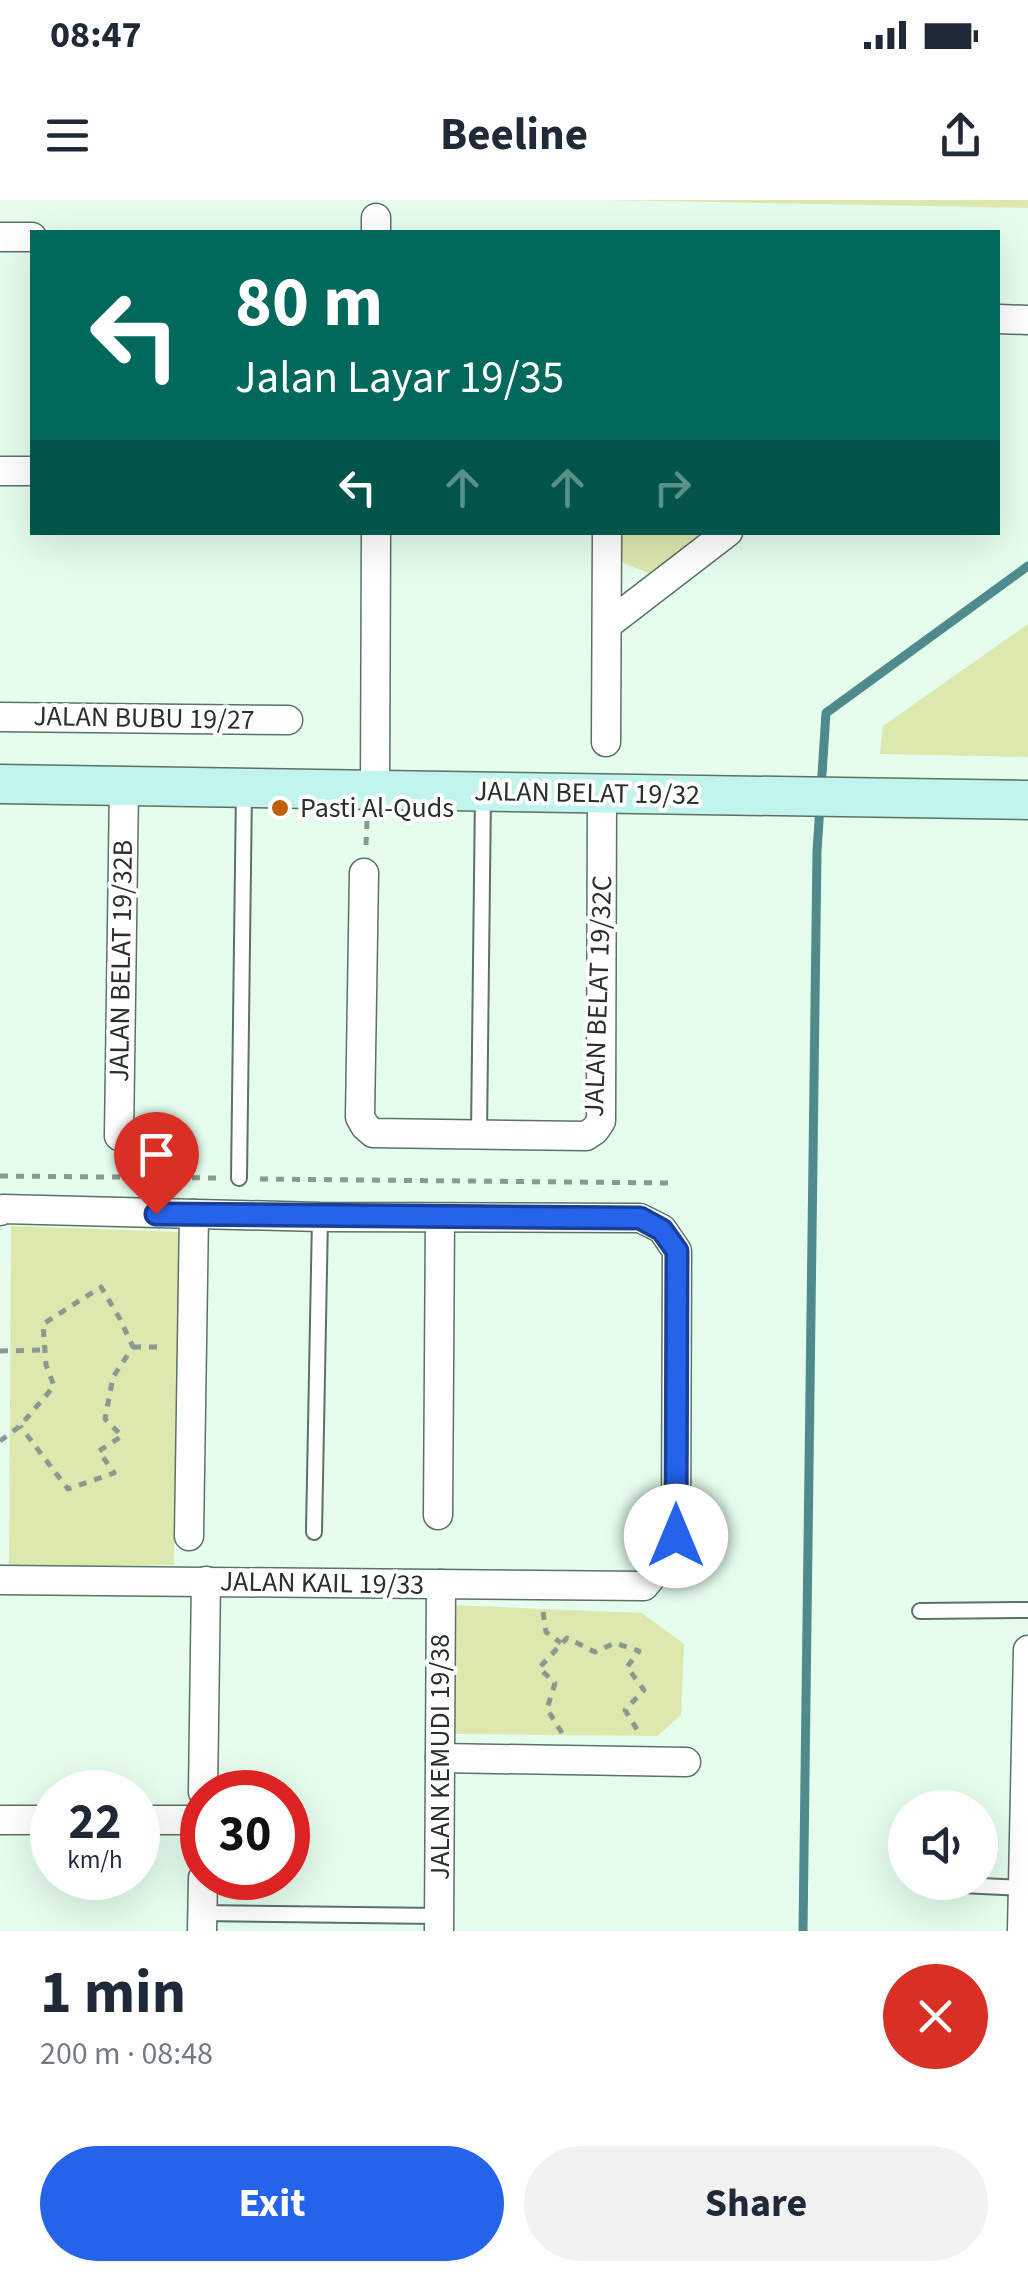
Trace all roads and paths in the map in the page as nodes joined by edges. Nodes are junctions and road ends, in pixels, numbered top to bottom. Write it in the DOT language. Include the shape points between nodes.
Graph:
graph roads {
  1 [pos="0,237"];
  2 [pos="30,237"];
  3 [pos="0,471"];
  4 [pos="30,471"];
  5 [pos="376,535"];
  6 [pos="608,535"];
  7 [pos="724,535"];
  8 [pos="607,625"];
  9 [pos="0,717"];
  10 [pos="288,720"];
  11 [pos="606,742"];
  12 [pos="0,784"];
  13 [pos="124,786"];
  14 [pos="244,788"];
  15 [pos="372,790"];
  16 [pos="483,792"];
  17 [pos="602,794"];
  18 [pos="1028,800"];
  19 [pos="364,874"];
  20 [pos="479,1134"];
  21 [pos="119,1136"];
  22 [pos="0,1176"];
  23 [pos="239,1178"];
  24 [pos="672,1183"];
  25 [pos="0,1212"];
  26 [pos="194,1214"];
  27 [pos="320,1217"];
  28 [pos="440,1218"];
  29 [pos="132,1347"];
  30 [pos="177,1347"];
  31 [pos="45,1350"];
  32 [pos="0,1351"];
  33 [pos="20,1426"];
  34 [pos="0,1442"];
  35 [pos="438,1515"];
  36 [pos="314,1532"];
  37 [pos="188,1536"];
  38 [pos="0,1580"];
  39 [pos="206,1582"];
  40 [pos="441,1584"];
  41 [pos="543,1609"];
  42 [pos="1028,1610"];
  43 [pos="920,1611"];
  44 [pos="562,1644"];
  45 [pos="1028,1650"];
  46 [pos="564,1735"];
  47 [pos="641,1736"];
  48 [pos="440,1758"];
  49 [pos="686,1762"];
  50 [pos="204,1770"];
  51 [pos="0,1820"];
  52 [pos="30,1820"];
  53 [pos="998,1887"];
  54 [pos="1023,1888"];
  55 [pos="202,1922"];
  56 [pos="439,1924"];
  57 [pos="1022,1931"];
  1 -- 2 [label="street"];
  3 -- 4 [label="street"];
  5 -- 15 [label="street"];
  6 -- 8 [label="street"];
  7 -- 8 [label="street"];
  8 -- 11 [label="street"];
  9 -- 10 [label="street, JALAN BUBU 19/27"];
  12 -- 13 [label="street, JALAN BELAT 19/32"];
  13 -- 14 [label="street, JALAN BELAT 19/32"];
  13 -- 21 [label="street, JALAN BELAT 19/32B"];
  14 -- 15 [label="street, JALAN BELAT 19/32"];
  14 -- 23 [label="lane"];
  15 -- 16 [label="street, JALAN BELAT 19/32"];
  15 -- 19 [label="path"];
  16 -- 17 [label="street, JALAN BELAT 19/32"];
  16 -- 20 [label="lane"];
  17 -- 18 [label="street, JALAN BELAT 19/32"];
  17 -- 20 [label="street, JALAN BELAT 19/32C" via="601,1121 586,1136"];
  19 -- 20 [label="street, JALAN BELAT 19/32C" via="360,1117 373,1133"];
  22 -- 23 [label="path"];
  23 -- 24 [label="path"];
  25 -- 26 [label="street"];
  26 -- 27 [label="street"];
  26 -- 37 [label="street"];
  27 -- 28 [label="street"];
  27 -- 36 [label="lane"];
  28 -- 35 [label="street"];
  28 -- 40 [label="street, JALAN KAIL 19/33" via="640,1218 662,1230 677,1251 672,1552 644,1586"];
  29 -- 30 [label="path"];
  29 -- 31 [label="path" via="101,1287 43,1324"];
  29 -- 33 [label="path" via="113,1377 106,1419 122,1436 99,1452 114,1473 68,1489"];
  31 -- 32 [label="path"];
  31 -- 33 [label="path" via="54,1386"];
  33 -- 34 [label="path"];
  38 -- 39 [label="street, JALAN KAIL 19/33"];
  39 -- 40 [label="street, JALAN KAIL 19/33"];
  39 -- 50 [label="street"];
  40 -- 48 [label="street, JALAN KEMUDI 19/38"];
  41 -- 44 [label="path" via="546,1632"];
  42 -- 43 [label="lane"];
  44 -- 46 [label="path" via="539,1668 556,1683 547,1708"];
  44 -- 47 [label="path" via="568,1638 595,1652 615,1642 640,1650 628,1667 644,1690 625,1710"];
  45 -- 54 [label="street"];
  48 -- 49 [label="street"];
  48 -- 56 [label="street, JALAN KEMUDI 19/38"];
  51 -- 52 [label="street"];
  53 -- 54 [label="lane"];
  54 -- 57 [label="street"];
  55 -- 56 [label="lane"];
}
